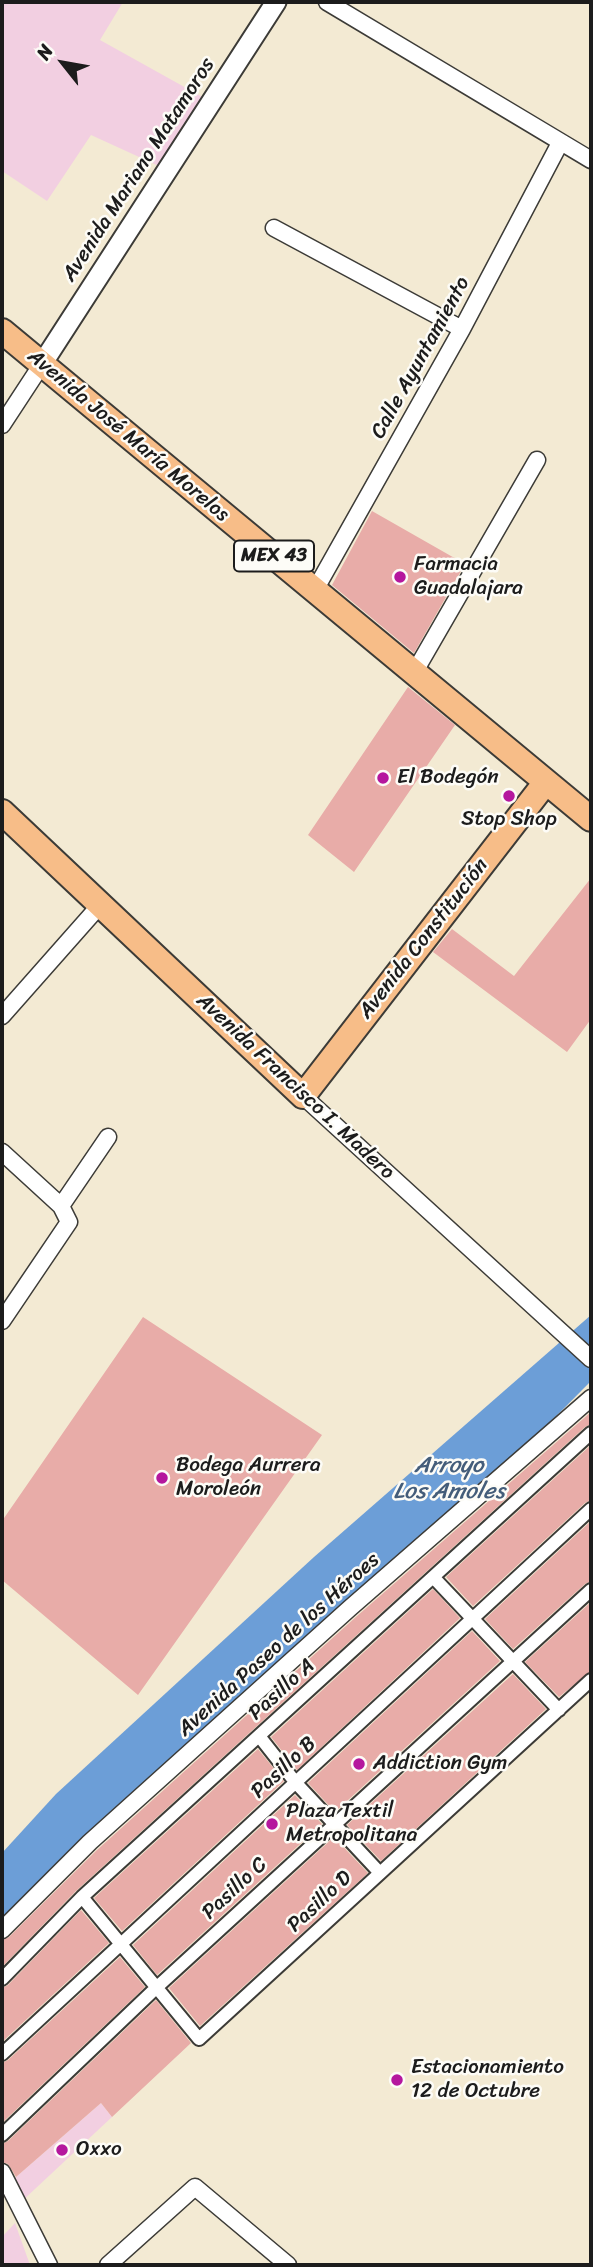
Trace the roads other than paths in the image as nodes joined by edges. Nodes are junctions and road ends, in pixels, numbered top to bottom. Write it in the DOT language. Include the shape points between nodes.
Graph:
graph roads {
  1 [pos="276,2"];
  2 [pos="327,2"];
  3 [pos="560,143"];
  4 [pos="591,160"];
  5 [pos="274,228"];
  6 [pos="461,329"];
  7 [pos="2,331"];
  8 [pos="42,364"];
  9 [pos="2,425"];
  10 [pos="537,460"];
  11 [pos="315,590"];
  12 [pos="414,673"];
  13 [pos="545,782"];
  14 [pos="2,812"];
  15 [pos="591,819"];
  16 [pos="101,904"];
  17 [pos="2,1016"];
  18 [pos="303,1096"];
  19 [pos="108,1137"];
  20 [pos="2,1152"];
  21 [pos="61,1206"];
  22 [pos="2,1321"];
  23 [pos="591,1359"];
  24 [pos="591,1398"];
  25 [pos="591,1433"];
  26 [pos="591,1509"];
  27 [pos="434,1578"];
  28 [pos="591,1590"];
  29 [pos="472,1619"];
  30 [pos="515,1662"];
  31 [pos="591,1680"];
  32 [pos="559,1710"];
  33 [pos="259,1737"];
  34 [pos="296,1783"];
  35 [pos="334,1825"];
  36 [pos="380,1873"];
  37 [pos="82,1897"];
  38 [pos="2,1930"];
  39 [pos="119,1944"];
  40 [pos="2,1979"];
  41 [pos="156,1989"];
  42 [pos="2,2054"];
  43 [pos="2,2135"];
  44 [pos="2,2172"];
  45 [pos="49,2265"];
  46 [pos="108,2265"];
  47 [pos="288,2265"];
  1 -- 8 [label="street, Avenida Mariano Matamoros"];
  2 -- 3 [label="street"];
  3 -- 4 [label="street"];
  3 -- 6 [label="street, Calle Ayuntamiento"];
  5 -- 6 [label="street"];
  6 -- 11 [label="street, Calle Ayuntamiento"];
  7 -- 8 [label="main road, Avenida José María Morelos / MEX 43"];
  8 -- 9 [label="street"];
  8 -- 11 [label="main road, Avenida José María Morelos / MEX 43"];
  10 -- 12 [label="street"];
  11 -- 12 [label="main road, Avenida José María Morelos / MEX 43"];
  12 -- 13 [label="main road, Avenida José María Morelos / MEX 43"];
  13 -- 15 [label="main road, MEX 43"];
  13 -- 18 [label="main road, Avenida Constitución"];
  14 -- 16 [label="main road, Avenida Francisco I. Madero"];
  16 -- 17 [label="street"];
  16 -- 18 [label="main road, Avenida Francisco I. Madero"];
  18 -- 23 [label="street, Avenida Francisco I. Madero"];
  19 -- 21 [label="street"];
  20 -- 21 [label="street"];
  21 -- 22 [label="street" via="69,1222"];
  24 -- 38 [label="street, Avenida Paseo de los Héroes" via="90,1842"];
  25 -- 27 [label="street, Pasillo A"];
  26 -- 29 [label="street, Pasillo B"];
  27 -- 29 [label="street"];
  27 -- 33 [label="street, Pasillo A"];
  28 -- 30 [label="street, Pasillo C"];
  29 -- 30 [label="street"];
  29 -- 34 [label="street, Pasillo B"];
  30 -- 32 [label="street"];
  30 -- 35 [label="street, Pasillo C"];
  31 -- 32 [label="street, Pasillo D"];
  32 -- 36 [label="street, Pasillo D"];
  33 -- 34 [label="street"];
  33 -- 37 [label="street, Pasillo A"];
  34 -- 35 [label="street"];
  34 -- 39 [label="street, Pasillo B"];
  35 -- 36 [label="street"];
  35 -- 41 [label="street, Pasillo C"];
  36 -- 41 [label="street, Pasillo D" via="199,2039"];
  37 -- 39 [label="street"];
  37 -- 40 [label="street, Pasillo A"];
  39 -- 41 [label="street"];
  39 -- 42 [label="street, Pasillo B"];
  41 -- 43 [label="street, Pasillo C"];
  44 -- 45 [label="street"];
  46 -- 47 [label="street" via="195,2187"];
}
